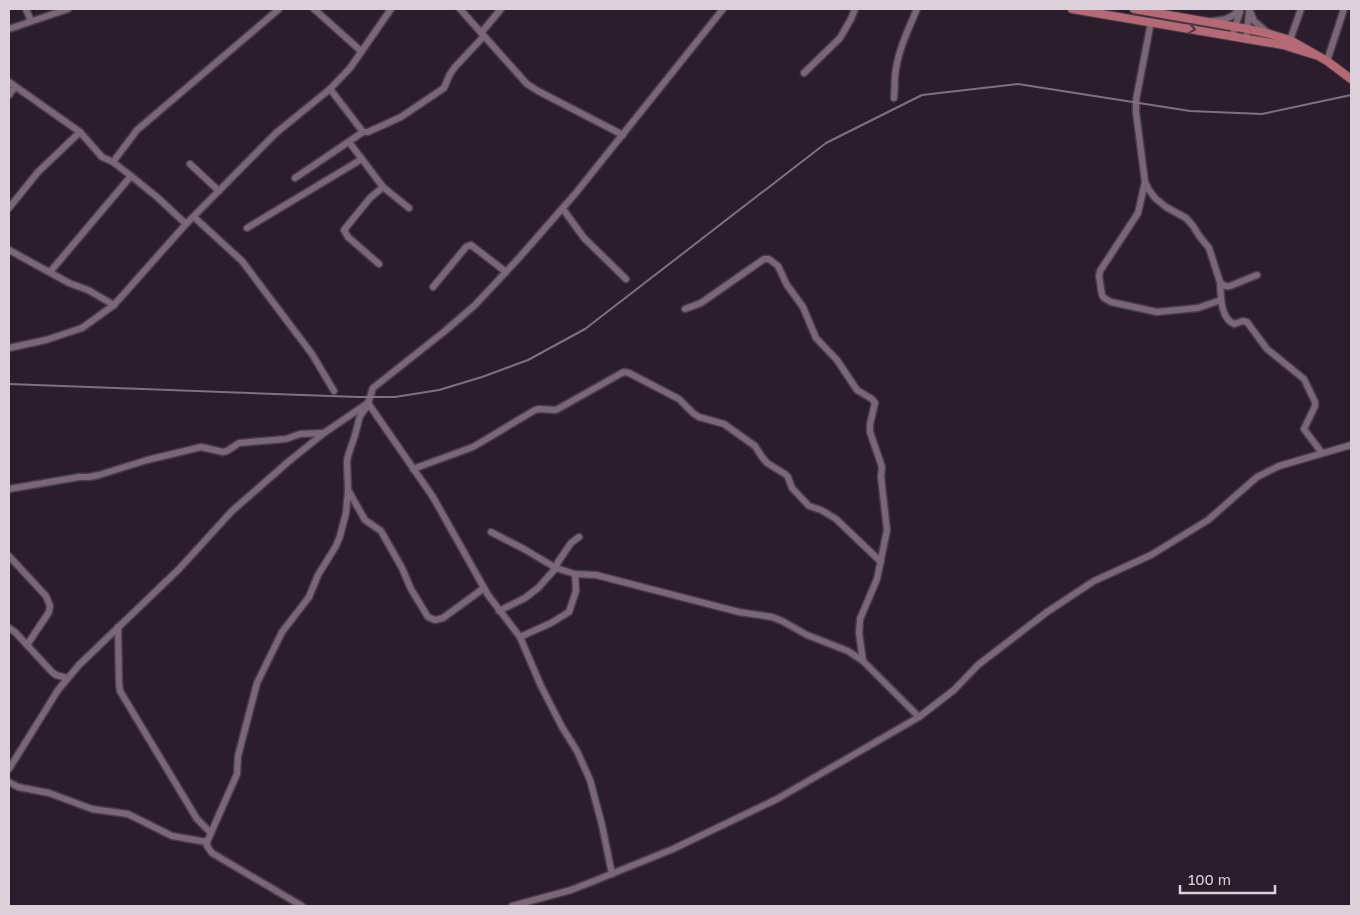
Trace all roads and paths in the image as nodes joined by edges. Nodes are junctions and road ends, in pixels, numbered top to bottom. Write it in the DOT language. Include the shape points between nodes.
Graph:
graph roads {
  1 [pos="26,9"];
  2 [pos="68,9"];
  3 [pos="279,9"];
  4 [pos="314,9"];
  5 [pos="391,9"];
  6 [pos="460,9"];
  7 [pos="501,9"];
  8 [pos="722,9"];
  9 [pos="855,9"];
  10 [pos="917,9"];
  11 [pos="1072,9"];
  12 [pos="1134,9"];
  13 [pos="1241,9"];
  14 [pos="1249,9"];
  15 [pos="1301,9"];
  16 [pos="1344,9"];
  17 [pos="1205,21"];
  18 [pos="31,22"];
  19 [pos="1151,22"];
  20 [pos="1234,27"];
  21 [pos="9,29"];
  22 [pos="1248,29"];
  23 [pos="1270,34"];
  24 [pos="483,35"];
  25 [pos="1232,36"];
  26 [pos="1246,38"];
  27 [pos="1290,40"];
  28 [pos="361,51"];
  29 [pos="1315,55"];
  30 [pos="1327,61"];
  31 [pos="804,72"];
  32 [pos="1351,79"];
  33 [pos="9,82"];
  34 [pos="15,87"];
  35 [pos="330,89"];
  36 [pos="9,95"];
  37 [pos="894,98"];
  38 [pos="80,132"];
  39 [pos="362,132"];
  40 [pos="623,135"];
  41 [pos="349,142"];
  42 [pos="362,159"];
  43 [pos="113,162"];
  44 [pos="190,164"];
  45 [pos="131,176"];
  46 [pos="295,178"];
  47 [pos="1146,182"];
  48 [pos="383,187"];
  49 [pos="219,190"];
  50 [pos="9,208"];
  51 [pos="409,208"];
  52 [pos="562,209"];
  53 [pos="194,217"];
  54 [pos="186,224"];
  55 [pos="246,228"];
  56 [pos="9,250"];
  57 [pos="379,264"];
  58 [pos="50,272"];
  59 [pos="506,272"];
  60 [pos="1256,275"];
  61 [pos="626,279"];
  62 [pos="1220,282"];
  63 [pos="433,287"];
  64 [pos="1222,300"];
  65 [pos="114,305"];
  66 [pos="685,309"];
  67 [pos="9,348"];
  68 [pos="334,391"];
  69 [pos="369,404"];
  70 [pos="324,433"];
  71 [pos="1351,445"];
  72 [pos="1322,453"];
  73 [pos="414,469"];
  74 [pos="9,489"];
  75 [pos="348,490"];
  76 [pos="491,532"];
  77 [pos="579,537"];
  78 [pos="9,556"];
  79 [pos="881,562"];
  80 [pos="556,568"];
  81 [pos="575,574"];
  82 [pos="484,588"];
  83 [pos="499,611"];
  84 [pos="118,627"];
  85 [pos="9,628"];
  86 [pos="520,637"];
  87 [pos="27,645"];
  88 [pos="863,661"];
  89 [pos="67,678"];
  90 [pos="919,717"];
  91 [pos="9,769"];
  92 [pos="9,782"];
  93 [pos="211,833"];
  94 [pos="207,842"];
  95 [pos="612,874"];
  96 [pos="302,906"];
  97 [pos="512,906"];
  1 -- 18 [label="street"];
  2 -- 18 [label="street"];
  3 -- 43 [label="street" via="137,130"];
  4 -- 28 [label="street"];
  5 -- 28 [label="street"];
  6 -- 24 [label="street"];
  7 -- 24 [label="street"];
  8 -- 40 [label="street"];
  9 -- 31 [label="street" via="840,38"];
  10 -- 37 [label="street" via="895,70"];
  11 -- 19 [label="main road"];
  12 -- 17 [label="main road"];
  13 -- 17 [label="street" via="1230,18"];
  13 -- 20 [label="street"];
  14 -- 22 [label="street"];
  14 -- 23 [label="street" via="1254,21"];
  15 -- 27 [label="street"];
  16 -- 30 [label="street"];
  17 -- 20 [label="main road"];
  18 -- 21 [label="street"];
  19 -- 25 [label="main road, one-way"];
  19 -- 47 [label="street" via="1136,100"];
  20 -- 22 [label="main road"];
  20 -- 25 [label="street"];
  22 -- 23 [label="main road"];
  22 -- 26 [label="street"];
  23 -- 27 [label="main road"];
  24 -- 39 [label="street" via="455,67 444,88 401,118"];
  24 -- 40 [label="street" via="527,84"];
  25 -- 26 [label="main road"];
  26 -- 29 [label="main road"];
  27 -- 29 [label="main road"];
  28 -- 35 [label="street"];
  29 -- 30 [label="main road"];
  30 -- 32 [label="main road"];
  33 -- 34 [label="street"];
  34 -- 36 [label="street"];
  34 -- 38 [label="street"];
  35 -- 39 [label="street"];
  35 -- 49 [label="street" via="276,133"];
  38 -- 43 [label="street" via="102,158"];
  38 -- 50 [label="street" via="38,172"];
  39 -- 41 [label="street"];
  40 -- 52 [label="street"];
  41 -- 42 [label="street"];
  41 -- 46 [label="street"];
  42 -- 48 [label="street"];
  42 -- 55 [label="street"];
  43 -- 45 [label="street"];
  44 -- 49 [label="street"];
  45 -- 54 [label="street"];
  45 -- 58 [label="street"];
  47 -- 62 [label="street" via="1155,198 1193,226 1209,248"];
  47 -- 64 [label="street" via="1138,213 1100,271 1102,295 1111,302 1157,312 1198,308"];
  48 -- 51 [label="street"];
  48 -- 57 [label="street" via="344,230"];
  49 -- 53 [label="street"];
  52 -- 59 [label="street"];
  52 -- 61 [label="street" via="584,238"];
  53 -- 54 [label="street"];
  53 -- 68 [label="street" via="242,261 312,354"];
  54 -- 65 [label="street"];
  56 -- 58 [label="street"];
  58 -- 65 [label="street"];
  59 -- 63 [label="street" via="471,245"];
  59 -- 69 [label="street" via="475,305 373,388"];
  60 -- 62 [label="street" via="1230,286"];
  62 -- 64 [label="street"];
  64 -- 72 [label="street" via="1231,324 1247,322 1267,349 1304,378 1315,402 1304,429"];
  65 -- 67 [label="street" via="82,328"];
  66 -- 79 [label="street" via="701,303 764,259 778,266 803,307 816,338 837,360 857,390 875,403 870,432 882,467 887,530"];
  69 -- 70 [label="street"];
  69 -- 73 [label="street"];
  69 -- 75 [label="street" via="360,416 348,456"];
  70 -- 74 [label="street" via="239,443 223,452 201,447 99,475"];
  70 -- 84 [label="street" via="232,511 179,569"];
  71 -- 72 [label="street"];
  72 -- 90 [label="street" via="1267,471 1208,520 1151,556 1086,586 978,665 954,690"];
  73 -- 79 [label="street" via="473,447 535,410 556,410 624,372 679,399 699,417 724,424 755,446 764,460 788,477 792,488 809,506 836,518"];
  73 -- 82 [label="street"];
  75 -- 82 [label="street" via="365,520 381,531 428,617 435,620 443,618"];
  75 -- 93 [label="street" via="346,513 336,546 305,602 282,632 257,683 238,756 237,774"];
  76 -- 80 [label="street"];
  77 -- 80 [label="street" via="571,543"];
  78 -- 87 [label="street" via="46,596 50,606"];
  79 -- 88 [label="street" via="860,619"];
  80 -- 81 [label="street"];
  80 -- 83 [label="street" via="531,594"];
  81 -- 86 [label="street" via="576,591 568,612"];
  81 -- 88 [label="street" via="596,576 782,620"];
  82 -- 83 [label="street"];
  83 -- 86 [label="street"];
  84 -- 89 [label="street"];
  84 -- 93 [label="street" via="120,691 197,819"];
  85 -- 87 [label="street"];
  86 -- 95 [label="street" via="541,686 590,780"];
  87 -- 89 [label="street" via="52,672"];
  88 -- 90 [label="street"];
  89 -- 91 [label="street"];
  90 -- 95 [label="street" via="778,799"];
  92 -- 94 [label="street" via="92,809 128,814 172,836"];
  93 -- 94 [label="street"];
  94 -- 96 [label="street" via="212,853"];
  95 -- 97 [label="street"];
}
